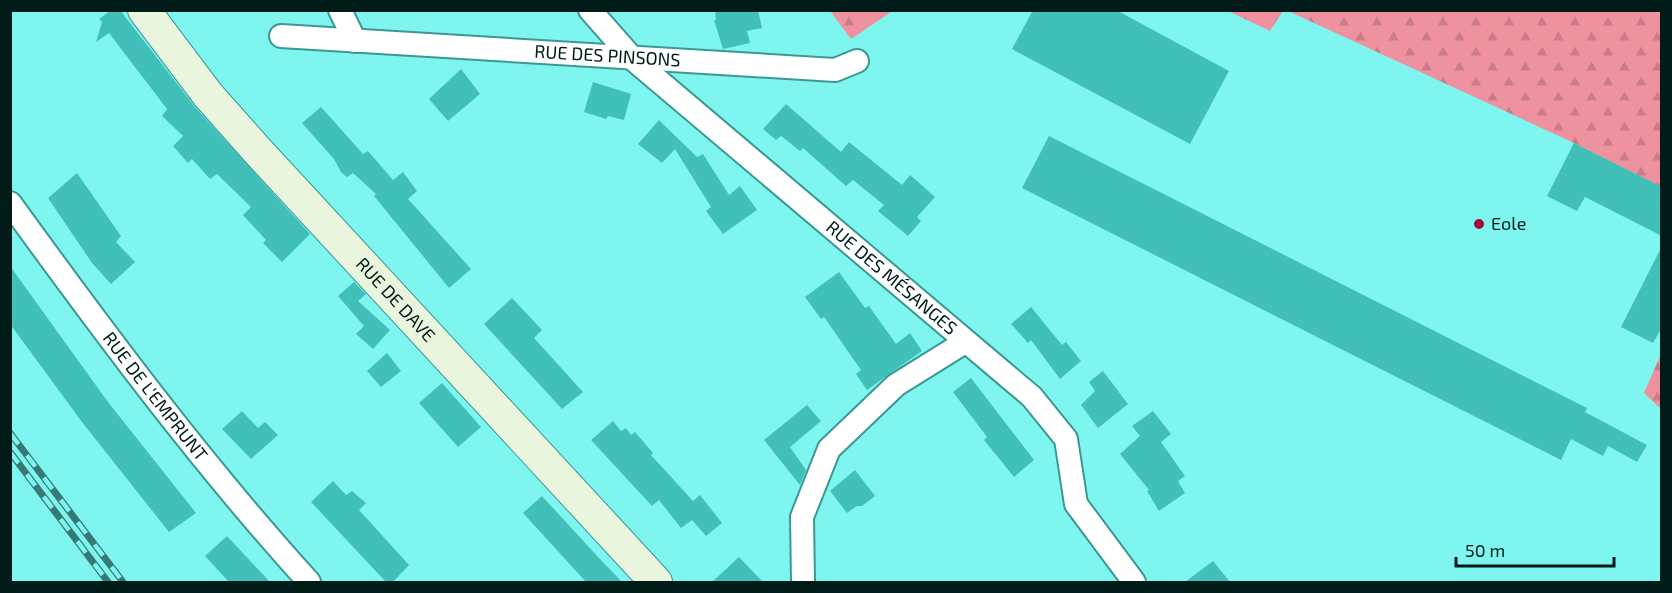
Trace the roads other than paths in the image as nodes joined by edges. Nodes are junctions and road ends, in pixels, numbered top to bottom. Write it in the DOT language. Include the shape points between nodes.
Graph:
graph roads {
  1 [pos="144,10"];
  2 [pos="340,10"];
  3 [pos="590,10"];
  4 [pos="281,36"];
  5 [pos="355,41"];
  6 [pos="634,60"];
  7 [pos="857,61"];
  8 [pos="10,203"];
  9 [pos="965,342"];
  10 [pos="309,582"];
  11 [pos="656,582"];
  12 [pos="803,582"];
  13 [pos="1134,582"];
  1 -- 11 [label="main road, RUE DE DAVE" via="208,95 255,148"];
  2 -- 5 [label="street"];
  3 -- 6 [label="street, RUE DES MÉSANGES"];
  4 -- 5 [label="street, RUE DES PINSONS"];
  5 -- 6 [label="street, RUE DES PINSONS"];
  6 -- 7 [label="street, RUE DES PINSONS" via="835,70"];
  6 -- 9 [label="street, RUE DES MÉSANGES"];
  8 -- 10 [label="street, RUE DE L'EMPRUNT" via="126,363 256,524"];
  9 -- 12 [label="street" via="896,385 829,449 802,517"];
  9 -- 13 [label="street, RUE DES MÉSANGES" via="1032,397 1066,439 1076,504"];
}
